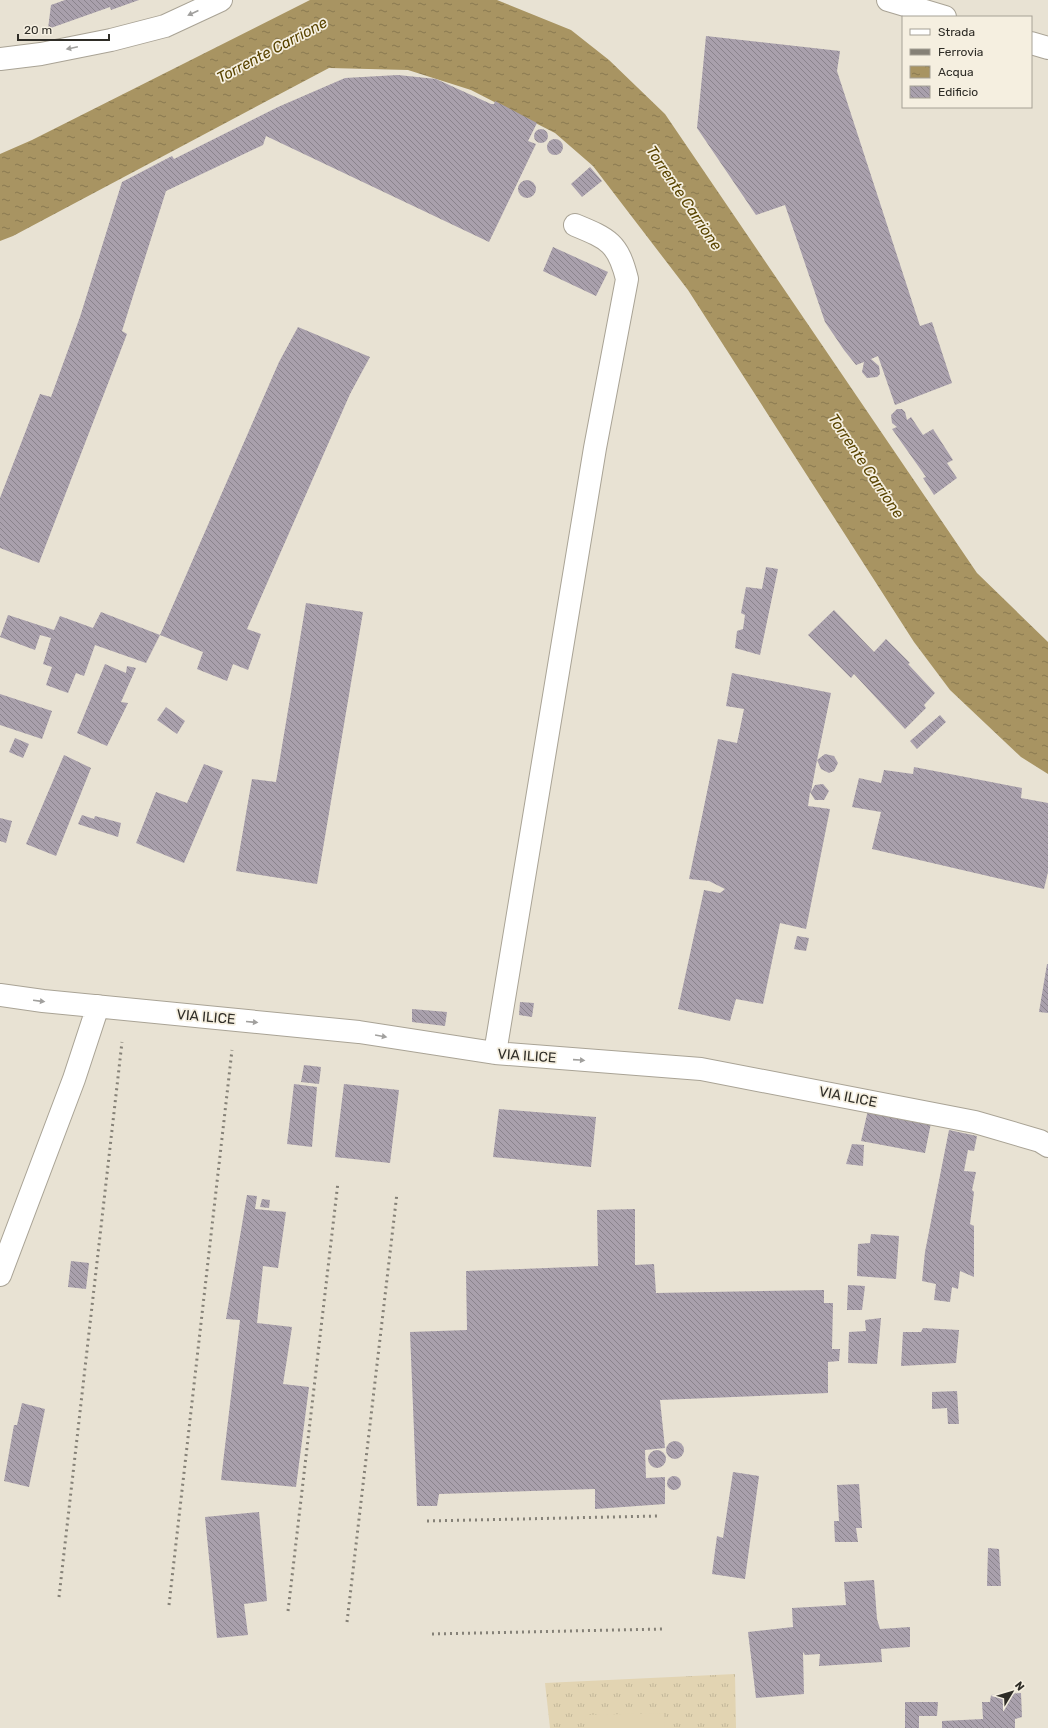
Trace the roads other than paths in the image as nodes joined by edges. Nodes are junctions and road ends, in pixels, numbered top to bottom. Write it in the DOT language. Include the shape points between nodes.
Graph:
graph roads {
  1 [pos="221,0"];
  2 [pos="888,0"];
  3 [pos="942,16"];
  4 [pos="1032,43"];
  5 [pos="1048,48"];
  6 [pos="0,59"];
  7 [pos="575,226"];
  8 [pos="0,995"];
  9 [pos="98,1006"];
  10 [pos="496,1053"];
  11 [pos="1048,1146"];
  12 [pos="0,1275"];
  1 -- 6 [label="street, one-way" via="165,26 111,40"];
  2 -- 3 [label="street"];
  4 -- 5 [label="street"];
  7 -- 10 [label="street" via="613,244 622,261 627,279 595,448"];
  8 -- 9 [label="street, VIA ILICE, one-way"];
  9 -- 10 [label="street, VIA ILICE, one-way" via="359,1032"];
  9 -- 12 [label="street" via="74,1079"];
  10 -- 11 [label="street, VIA ILICE, one-way" via="701,1069 975,1122 1040,1141"];
}
